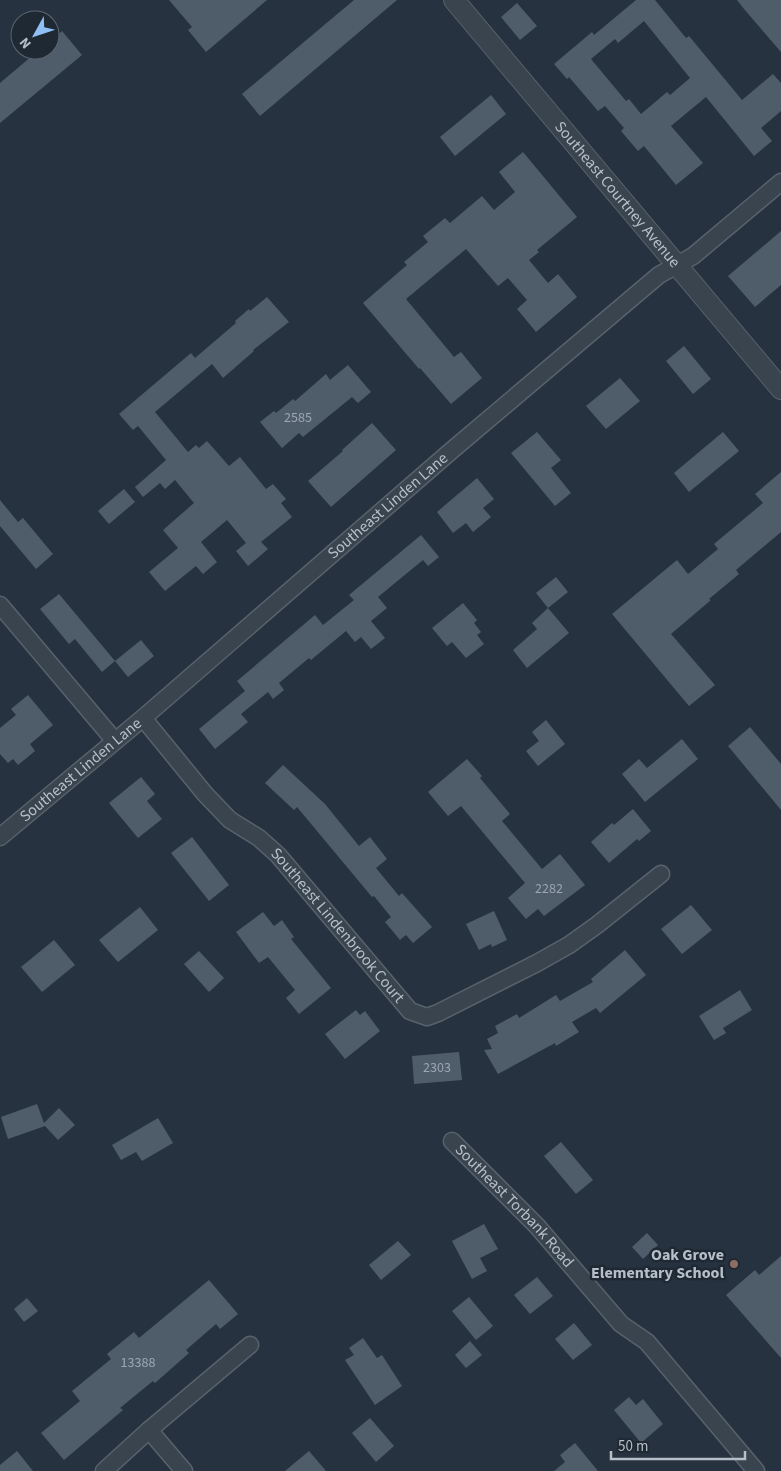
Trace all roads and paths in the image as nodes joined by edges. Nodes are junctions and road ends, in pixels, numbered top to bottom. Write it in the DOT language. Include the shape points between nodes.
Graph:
graph roads {
  1 [pos="454,0"];
  2 [pos="781,182"];
  3 [pos="676,265"];
  4 [pos="781,389"];
  5 [pos="0,605"];
  6 [pos="143,718"];
  7 [pos="115,741"];
  8 [pos="0,837"];
  9 [pos="661,874"];
  10 [pos="452,1141"];
  11 [pos="250,1345"];
  12 [pos="149,1430"];
  13 [pos="104,1471"];
  14 [pos="184,1471"];
  15 [pos="756,1471"];
  1 -- 3 [label="street, Southeast Courtney Avenue"];
  2 -- 3 [label="street, Southeast Linden Lane" via="692,256"];
  3 -- 4 [label="street, Southeast Courtney Avenue"];
  3 -- 6 [label="street, Southeast Linden Lane" via="659,275 451,451"];
  5 -- 7 [label="street"];
  6 -- 7 [label="street, Southeast Linden Lane"];
  6 -- 9 [label="street, Southeast Lindenbrook Court" via="230,820 259,838 278,855 410,1011 427,1017 569,945"];
  7 -- 8 [label="street, Southeast Linden Lane"];
  10 -- 15 [label="street, Southeast Torbank Road" via="537,1226 621,1324 647,1342"];
  11 -- 12 [label="street"];
  12 -- 13 [label="street"];
  12 -- 14 [label="street"];
}
